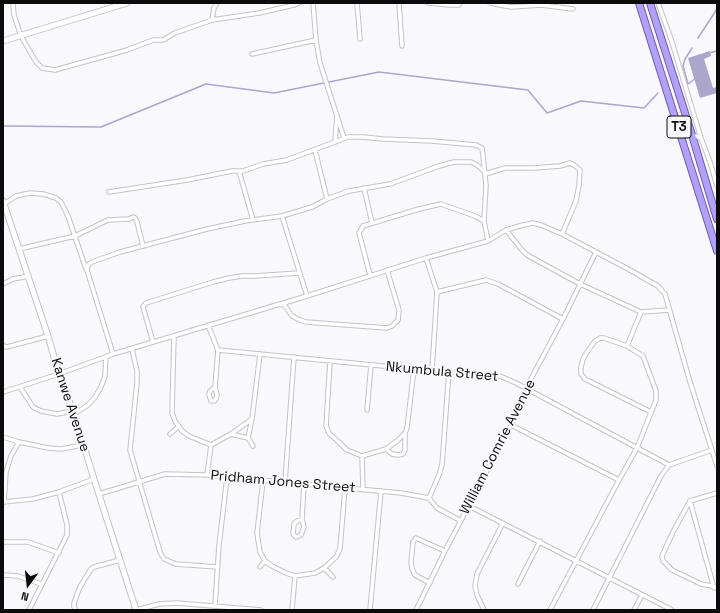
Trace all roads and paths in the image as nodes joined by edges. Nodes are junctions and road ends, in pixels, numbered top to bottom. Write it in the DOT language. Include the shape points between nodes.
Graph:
graph roads {
  1 [pos="13,3"];
  2 [pos="127,3"];
  3 [pos="217,3"];
  4 [pos="299,3"];
  5 [pos="313,3"];
  6 [pos="357,3"];
  7 [pos="399,3"];
  8 [pos="428,3"];
  9 [pos="460,3"];
  10 [pos="490,3"];
  11 [pos="639,3"];
  12 [pos="650,3"];
  13 [pos="658,3"];
  14 [pos="574,9"];
  15 [pos="212,20"];
  16 [pos="21,36"];
  17 [pos="360,39"];
  18 [pos="316,40"];
  19 [pos="3,41"];
  20 [pos="402,46"];
  21 [pos="252,54"];
  22 [pos="337,112"];
  23 [pos="692,135"];
  24 [pos="344,138"];
  25 [pos="701,138"];
  26 [pos="335,142"];
  27 [pos="315,150"];
  28 [pos="239,171"];
  29 [pos="485,173"];
  30 [pos="717,186"];
  31 [pos="364,188"];
  32 [pos="108,192"];
  33 [pos="327,199"];
  34 [pos="4,202"];
  35 [pos="282,216"];
  36 [pos="717,219"];
  37 [pos="253,220"];
  38 [pos="484,222"];
  39 [pos="372,223"];
  40 [pos="506,230"];
  41 [pos="562,234"];
  42 [pos="75,236"];
  43 [pos="488,241"];
  44 [pos="143,246"];
  45 [pos="19,249"];
  46 [pos="717,251"];
  47 [pos="596,252"];
  48 [pos="426,258"];
  49 [pos="87,270"];
  50 [pos="387,270"];
  51 [pos="299,273"];
  52 [pos="370,275"];
  53 [pos="29,276"];
  54 [pos="3,284"];
  55 [pos="580,284"];
  56 [pos="437,292"];
  57 [pos="307,296"];
  58 [pos="283,303"];
  59 [pos="669,310"];
  60 [pos="641,312"];
  61 [pos="563,319"];
  62 [pos="208,325"];
  63 [pos="48,336"];
  64 [pos="174,336"];
  65 [pos="153,342"];
  66 [pos="3,346"];
  67 [pos="627,346"];
  68 [pos="132,349"];
  69 [pos="218,350"];
  70 [pos="113,354"];
  71 [pos="260,354"];
  72 [pos="106,357"];
  73 [pos="294,357"];
  74 [pos="330,361"];
  75 [pos="371,365"];
  76 [pos="414,369"];
  77 [pos="432,370"];
  78 [pos="449,371"];
  79 [pos="59,374"];
  80 [pos="20,387"];
  81 [pos="215,387"];
  82 [pos="526,388"];
  83 [pos="3,392"];
  84 [pos="367,410"];
  85 [pos="74,412"];
  86 [pos="650,412"];
  87 [pos="252,419"];
  88 [pos="511,425"];
  89 [pos="178,427"];
  90 [pos="405,433"];
  91 [pos="170,434"];
  92 [pos="231,434"];
  93 [pos="3,437"];
  94 [pos="248,438"];
  95 [pos="19,442"];
  96 [pos="83,444"];
  97 [pos="210,445"];
  98 [pos="253,446"];
  99 [pos="637,448"];
  100 [pos="386,449"];
  101 [pos="712,450"];
  102 [pos="362,456"];
  103 [pos="669,464"];
  104 [pos="717,466"];
  105 [pos="207,475"];
  106 [pos="228,478"];
  107 [pos="94,479"];
  108 [pos="619,480"];
  109 [pos="263,481"];
  110 [pos="139,482"];
  111 [pos="285,482"];
  112 [pos="304,484"];
  113 [pos="345,488"];
  114 [pos="363,490"];
  115 [pos="381,491"];
  116 [pos="59,492"];
  117 [pos="717,493"];
  118 [pos="99,494"];
  119 [pos="429,498"];
  120 [pos="690,501"];
  121 [pos="4,502"];
  122 [pos="469,506"];
  123 [pos="302,519"];
  124 [pos="461,521"];
  125 [pos="503,523"];
  126 [pos="540,541"];
  127 [pos="3,542"];
  128 [pos="445,551"];
  129 [pos="58,553"];
  130 [pos="120,560"];
  131 [pos="265,561"];
  132 [pos="576,561"];
  133 [pos="218,567"];
  134 [pos="260,567"];
  135 [pos="324,568"];
  136 [pos="3,575"];
  137 [pos="296,576"];
  138 [pos="333,577"];
  139 [pos="610,578"];
  140 [pos="430,583"];
  141 [pos="41,584"];
  142 [pos="518,584"];
  143 [pos="716,587"];
  144 [pos="642,595"];
  145 [pos="215,606"];
  146 [pos="29,610"];
  147 [pos="76,610"];
  148 [pos="136,610"];
  149 [pos="261,610"];
  150 [pos="292,610"];
  151 [pos="370,610"];
  152 [pos="416,610"];
  153 [pos="484,610"];
  154 [pos="550,610"];
  155 [pos="593,610"];
  156 [pos="634,610"];
  157 [pos="672,610"];
  1 -- 16 [label="street" via="14,16"];
  2 -- 16 [label="main road"];
  3 -- 15 [label="street"];
  4 -- 15 [label="street" via="260,13"];
  5 -- 18 [label="street"];
  6 -- 17 [label="street"];
  7 -- 20 [label="street"];
  8 -- 9 [label="street"];
  10 -- 14 [label="street" via="511,7"];
  11 -- 46 [label="highway, T3"];
  12 -- 23 [label="highway, T3"];
  13 -- 25 [label="street"];
  15 -- 16 [label="street" via="163,40 153,40 55,70 42,68"];
  16 -- 19 [label="main road"];
  18 -- 21 [label="street"];
  18 -- 22 [label="street" via="320,64"];
  22 -- 24 [label="street"];
  22 -- 26 [label="street"];
  23 -- 25 [label="street"];
  23 -- 36 [label="highway, T3"];
  24 -- 26 [label="street"];
  24 -- 29 [label="street" via="358,136 476,145 482,148"];
  25 -- 30 [label="street"];
  26 -- 27 [label="street"];
  27 -- 28 [label="street" via="287,160"];
  27 -- 33 [label="street"];
  28 -- 32 [label="street"];
  28 -- 37 [label="street"];
  29 -- 31 [label="street" via="477,164 461,161 439,166 390,184"];
  29 -- 38 [label="street"];
  29 -- 41 [label="street" via="505,168 560,166 570,163 574,165 580,170 579,185 576,201"];
  31 -- 33 [label="street"];
  31 -- 39 [label="street"];
  33 -- 35 [label="street" via="312,207"];
  34 -- 42 [label="street" via="30,193 56,198 65,209"];
  34 -- 45 [label="main road, Kanwe Avenue"];
  35 -- 37 [label="street"];
  35 -- 51 [label="street"];
  37 -- 44 [label="street"];
  38 -- 39 [label="street" via="475,216 441,204"];
  38 -- 43 [label="street"];
  39 -- 52 [label="street" via="363,226 359,233"];
  40 -- 41 [label="street" via="533,223"];
  40 -- 43 [label="street"];
  40 -- 55 [label="street" via="527,254"];
  41 -- 47 [label="street"];
  42 -- 44 [label="street" via="106,220 133,217 137,222"];
  42 -- 45 [label="street"];
  42 -- 49 [label="street"];
  43 -- 48 [label="street"];
  44 -- 49 [label="street" via="92,262"];
  45 -- 53 [label="main road, Kanwe Avenue"];
  47 -- 55 [label="street, William Comrie Avenue"];
  47 -- 59 [label="street" via="658,286 665,294"];
  48 -- 50 [label="street"];
  48 -- 56 [label="street"];
  49 -- 70 [label="street"];
  50 -- 52 [label="street"];
  50 -- 58 [label="street" via="399,310 398,320 387,328 306,322 292,316"];
  51 -- 57 [label="street"];
  51 -- 65 [label="street" via="229,278 146,302 143,307"];
  52 -- 57 [label="street"];
  53 -- 54 [label="street"];
  53 -- 63 [label="main road, Kanwe Avenue"];
  55 -- 60 [label="street"];
  55 -- 61 [label="street, William Comrie Avenue"];
  56 -- 61 [label="street" via="486,280"];
  56 -- 77 [label="street"];
  57 -- 58 [label="street"];
  58 -- 62 [label="street"];
  59 -- 60 [label="street"];
  59 -- 101 [label="street"];
  60 -- 67 [label="street"];
  61 -- 82 [label="street, William Comrie Avenue"];
  62 -- 64 [label="street"];
  62 -- 69 [label="street"];
  63 -- 66 [label="street" via="8,347"];
  63 -- 79 [label="main road, Kanwe Avenue"];
  64 -- 65 [label="street"];
  64 -- 89 [label="street" via="172,413"];
  65 -- 68 [label="street"];
  67 -- 86 [label="street" via="640,353 645,360 656,396"];
  67 -- 86 [label="street" via="604,338 595,341 583,359 581,374 585,379"];
  68 -- 70 [label="street"];
  68 -- 110 [label="street" via="137,383 130,450"];
  69 -- 71 [label="street, Nkumbula Street"];
  69 -- 81 [label="street"];
  70 -- 72 [label="street"];
  71 -- 73 [label="street, Nkumbula Street"];
  71 -- 87 [label="street"];
  72 -- 79 [label="street"];
  72 -- 85 [label="street" via="105,376 101,387 88,405"];
  73 -- 74 [label="street, Nkumbula Street"];
  73 -- 111 [label="street"];
  74 -- 75 [label="street, Nkumbula Street"];
  74 -- 102 [label="street" via="326,419 329,433 347,450"];
  75 -- 76 [label="street, Nkumbula Street"];
  75 -- 84 [label="street"];
  76 -- 77 [label="street, Nkumbula Street"];
  76 -- 90 [label="street"];
  77 -- 78 [label="street, Nkumbula Street"];
  78 -- 82 [label="street, Nkumbula Street" via="494,374"];
  78 -- 119 [label="street" via="442,465"];
  79 -- 80 [label="street"];
  79 -- 85 [label="main road, Kanwe Avenue"];
  80 -- 83 [label="street"];
  80 -- 85 [label="street" via="33,407 41,411 48,414"];
  82 -- 88 [label="street, William Comrie Avenue"];
  82 -- 99 [label="street, Nkumbula Street"];
  85 -- 96 [label="main road, Kanwe Avenue"];
  86 -- 99 [label="street"];
  87 -- 92 [label="street"];
  87 -- 94 [label="street"];
  88 -- 108 [label="street"];
  88 -- 122 [label="street, William Comrie Avenue"];
  89 -- 91 [label="street"];
  89 -- 97 [label="street" via="189,436"];
  90 -- 100 [label="street"];
  90 -- 100 [label="street" via="405,450 402,454 392,454"];
  92 -- 94 [label="street"];
  92 -- 97 [label="street"];
  93 -- 95 [label="street"];
  94 -- 98 [label="street"];
  95 -- 96 [label="street" via="61,449"];
  95 -- 121 [label="street" via="6,472"];
  96 -- 107 [label="main road, Kanwe Avenue"];
  97 -- 105 [label="street"];
  99 -- 103 [label="street, Nkumbula Street"];
  99 -- 108 [label="street"];
  100 -- 102 [label="street"];
  101 -- 103 [label="street"];
  101 -- 104 [label="street"];
  102 -- 114 [label="street"];
  103 -- 139 [label="street"];
  105 -- 106 [label="street, Pridham Jones Street"];
  105 -- 110 [label="street, Pridham Jones Street" via="165,474"];
  106 -- 109 [label="street, Pridham Jones Street"];
  106 -- 133 [label="street"];
  107 -- 116 [label="street"];
  107 -- 118 [label="main road, Kanwe Avenue"];
  108 -- 132 [label="street"];
  109 -- 111 [label="street, Pridham Jones Street"];
  109 -- 131 [label="street" via="257,533 260,552"];
  110 -- 118 [label="street, Pridham Jones Street"];
  110 -- 133 [label="street" via="164,559 176,564"];
  111 -- 112 [label="street, Pridham Jones Street"];
  112 -- 113 [label="street, Pridham Jones Street"];
  112 -- 123 [label="street"];
  113 -- 114 [label="street, Pridham Jones Street"];
  113 -- 135 [label="street" via="340,549 336,557"];
  114 -- 115 [label="street, Pridham Jones Street"];
  115 -- 119 [label="street, Pridham Jones Street"];
  115 -- 151 [label="street"];
  116 -- 121 [label="street" via="33,499"];
  116 -- 129 [label="street" via="68,531"];
  117 -- 120 [label="street"];
  118 -- 130 [label="main road, Kanwe Avenue"];
  119 -- 124 [label="street" via="437,508"];
  120 -- 143 [label="street"];
  120 -- 143 [label="street" via="673,532 662,561 672,570"];
  122 -- 124 [label="street, William Comrie Avenue"];
  122 -- 125 [label="street"];
  123 -- 123 [label="street" via="303,532 296,537 293,534 294,524"];
  124 -- 128 [label="street, William Comrie Avenue"];
  125 -- 126 [label="street"];
  125 -- 153 [label="street" via="477,574 475,586"];
  126 -- 132 [label="street"];
  126 -- 142 [label="street"];
  127 -- 129 [label="street" via="28,542"];
  128 -- 140 [label="street, William Comrie Avenue"];
  128 -- 140 [label="street" via="416,538 413,542 412,569 415,575"];
  129 -- 141 [label="street"];
  130 -- 147 [label="street" via="91,569 74,603"];
  130 -- 148 [label="main road, Kanwe Avenue"];
  131 -- 134 [label="street"];
  131 -- 137 [label="street" via="280,571"];
  132 -- 139 [label="street"];
  132 -- 154 [label="street"];
  133 -- 145 [label="street"];
  135 -- 137 [label="street" via="315,573"];
  135 -- 138 [label="street"];
  136 -- 141 [label="street" via="18,576"];
  137 -- 150 [label="street"];
  139 -- 144 [label="street"];
  139 -- 155 [label="street"];
  140 -- 152 [label="street, William Comrie Avenue"];
  141 -- 146 [label="street"];
  144 -- 156 [label="street"];
  144 -- 157 [label="street"];
  145 -- 148 [label="street" via="177,603 158,604"];
  145 -- 149 [label="street"];
}
